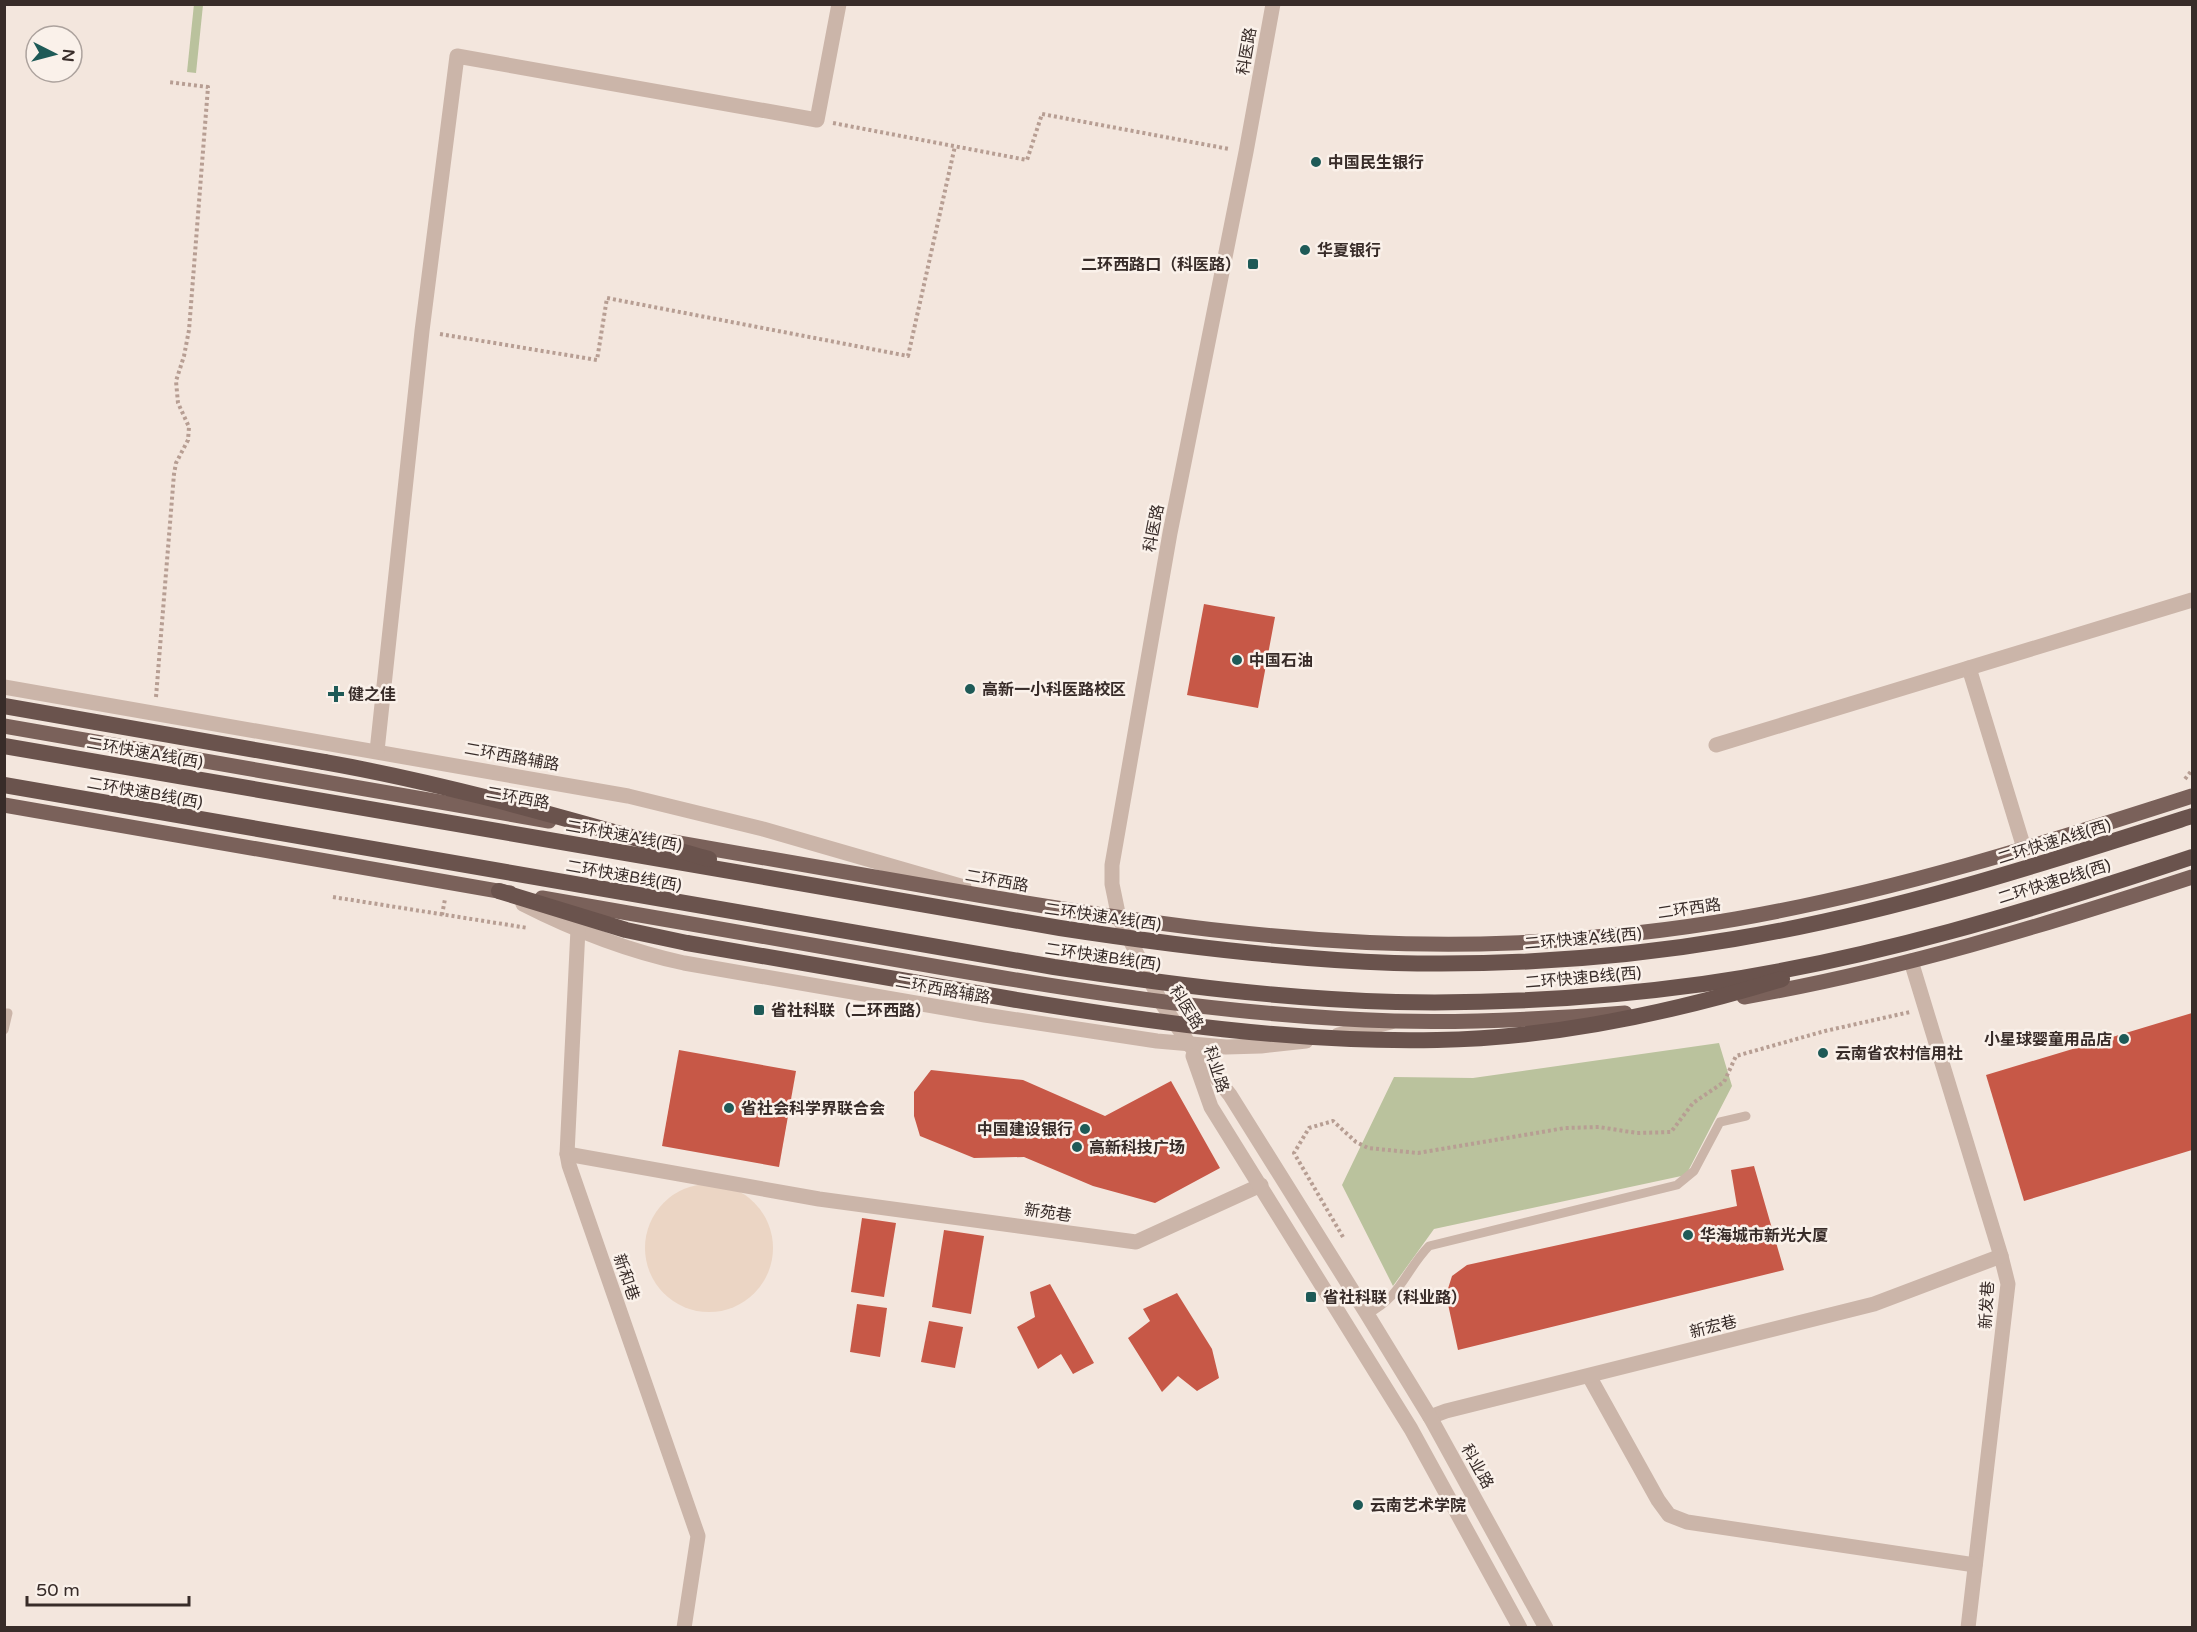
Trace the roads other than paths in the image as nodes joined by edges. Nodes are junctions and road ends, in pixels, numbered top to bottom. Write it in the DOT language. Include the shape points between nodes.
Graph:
graph roads {
  1 [pos="839,4"];
  2 [pos="1273,4"];
  3 [pos="2193,600"];
  4 [pos="1969,668"];
  5 [pos="4,687"];
  6 [pos="4,706"];
  7 [pos="4,726"];
  8 [pos="1716,745"];
  9 [pos="4,746"];
  10 [pos="377,752"];
  11 [pos="4,785"];
  12 [pos="2193,796"];
  13 [pos="4,805"];
  14 [pos="2193,816"];
  15 [pos="2024,848"];
  16 [pos="2193,857"];
  17 [pos="2193,877"];
  18 [pos="820,887"];
  19 [pos="499,891"];
  20 [pos="1004,900"];
  21 [pos="1119,918"];
  22 [pos="578,929"];
  23 [pos="1860,953"];
  24 [pos="1911,961"];
  25 [pos="1161,1002"];
  26 [pos="4,1012"];
  27 [pos="1394,1021"];
  28 [pos="4,1030"];
  29 [pos="1190,1044"];
  30 [pos="1746,1116"];
  31 [pos="567,1154"];
  32 [pos="1261,1185"];
  33 [pos="2001,1257"];
  34 [pos="1367,1314"];
  35 [pos="1589,1376"];
  36 [pos="1430,1417"];
  37 [pos="1975,1565"];
  38 [pos="684,1628"];
  39 [pos="1520,1628"];
  40 [pos="1546,1628"];
  41 [pos="1968,1628"];
  1 -- 10 [label="street" via="817,120 457,56 422,331"];
  2 -- 21 [label="street, 科医路" via="1170,533 1112,865"];
  3 -- 4 [label="street"];
  4 -- 8 [label="street"];
  4 -- 15 [label="street"];
  5 -- 10 [label="street, 二环西路辅路"];
  6 -- 18 [label="highway, bridge" via="373,770 515,804"];
  7 -- 20 [label="main road, 二环西路"];
  9 -- 18 [label="highway, 二环快速A线(西), bridge"];
  10 -- 20 [label="street, 二环西路辅路" via="659,803 799,839"];
  11 -- 23 [label="highway, 二环快速B线(西), bridge" via="995,957 1164,983 1262,993 1394,1002 1551,999 1704,984"];
  12 -- 15 [label="main road, 二环西路"];
  13 -- 19 [label="main road"];
  14 -- 18 [label="highway, 二环快速A线(西), bridge" via="1968,885 1803,926 1660,950 1521,962 1395,963 1219,950 1060,928"];
  15 -- 21 [label="main road, 二环西路" via="1885,887 1770,913 1575,939 1473,944 1355,942"];
  16 -- 23 [label="highway, 二环快速B线(西), bridge" via="2018,911"];
  17 -- 24 [label="main road"];
  19 -- 22 [label="street, 二环西路辅路"];
  19 -- 23 [label="highway, bridge" via="626,930 687,944 988,996 1271,1033 1393,1040 1486,1038 1618,1020 1731,994"];
  19 -- 25 [label="main road"];
  20 -- 21 [label="main road, 二环西路"];
  21 -- 25 [label="street, 科医路"];
  22 -- 29 [label="street, 二环西路辅路" via="684,963 995,1017"];
  22 -- 31 [label="street, 新和巷"];
  24 -- 27 [label="main road" via="1746,997 1638,1011 1514,1020"];
  24 -- 33 [label="street, 新发巷"];
  25 -- 27 [label="main road"];
  25 -- 29 [label="street, 科医路"];
  26 -- 28 [label="lane" via="8,1013"];
  27 -- 29 [label="street, 二环西路辅路" via="1278,1045"];
  29 -- 32 [label="street, 科业路" via="1211,1107"];
  29 -- 34 [label="street, 科业路" via="1230,1095"];
  30 -- 34 [label="lane" via="1720,1122 1694,1171 1677,1185 1429,1246 1395,1294"];
  31 -- 32 [label="street, 新苑巷" via="819,1199 1136,1242"];
  31 -- 38 [label="street, 新和巷" via="698,1536"];
  32 -- 39 [label="street, 科业路" via="1411,1429"];
  33 -- 35 [label="street, 新宏巷" via="1874,1304"];
  33 -- 37 [label="street, 新发巷" via="2008,1284"];
  34 -- 36 [label="street, 科业路"];
  35 -- 36 [label="street, 新宏巷"];
  35 -- 37 [label="street" via="1669,1515 1688,1522"];
  36 -- 40 [label="street, 科业路"];
  37 -- 41 [label="street, 新发巷"];
}
